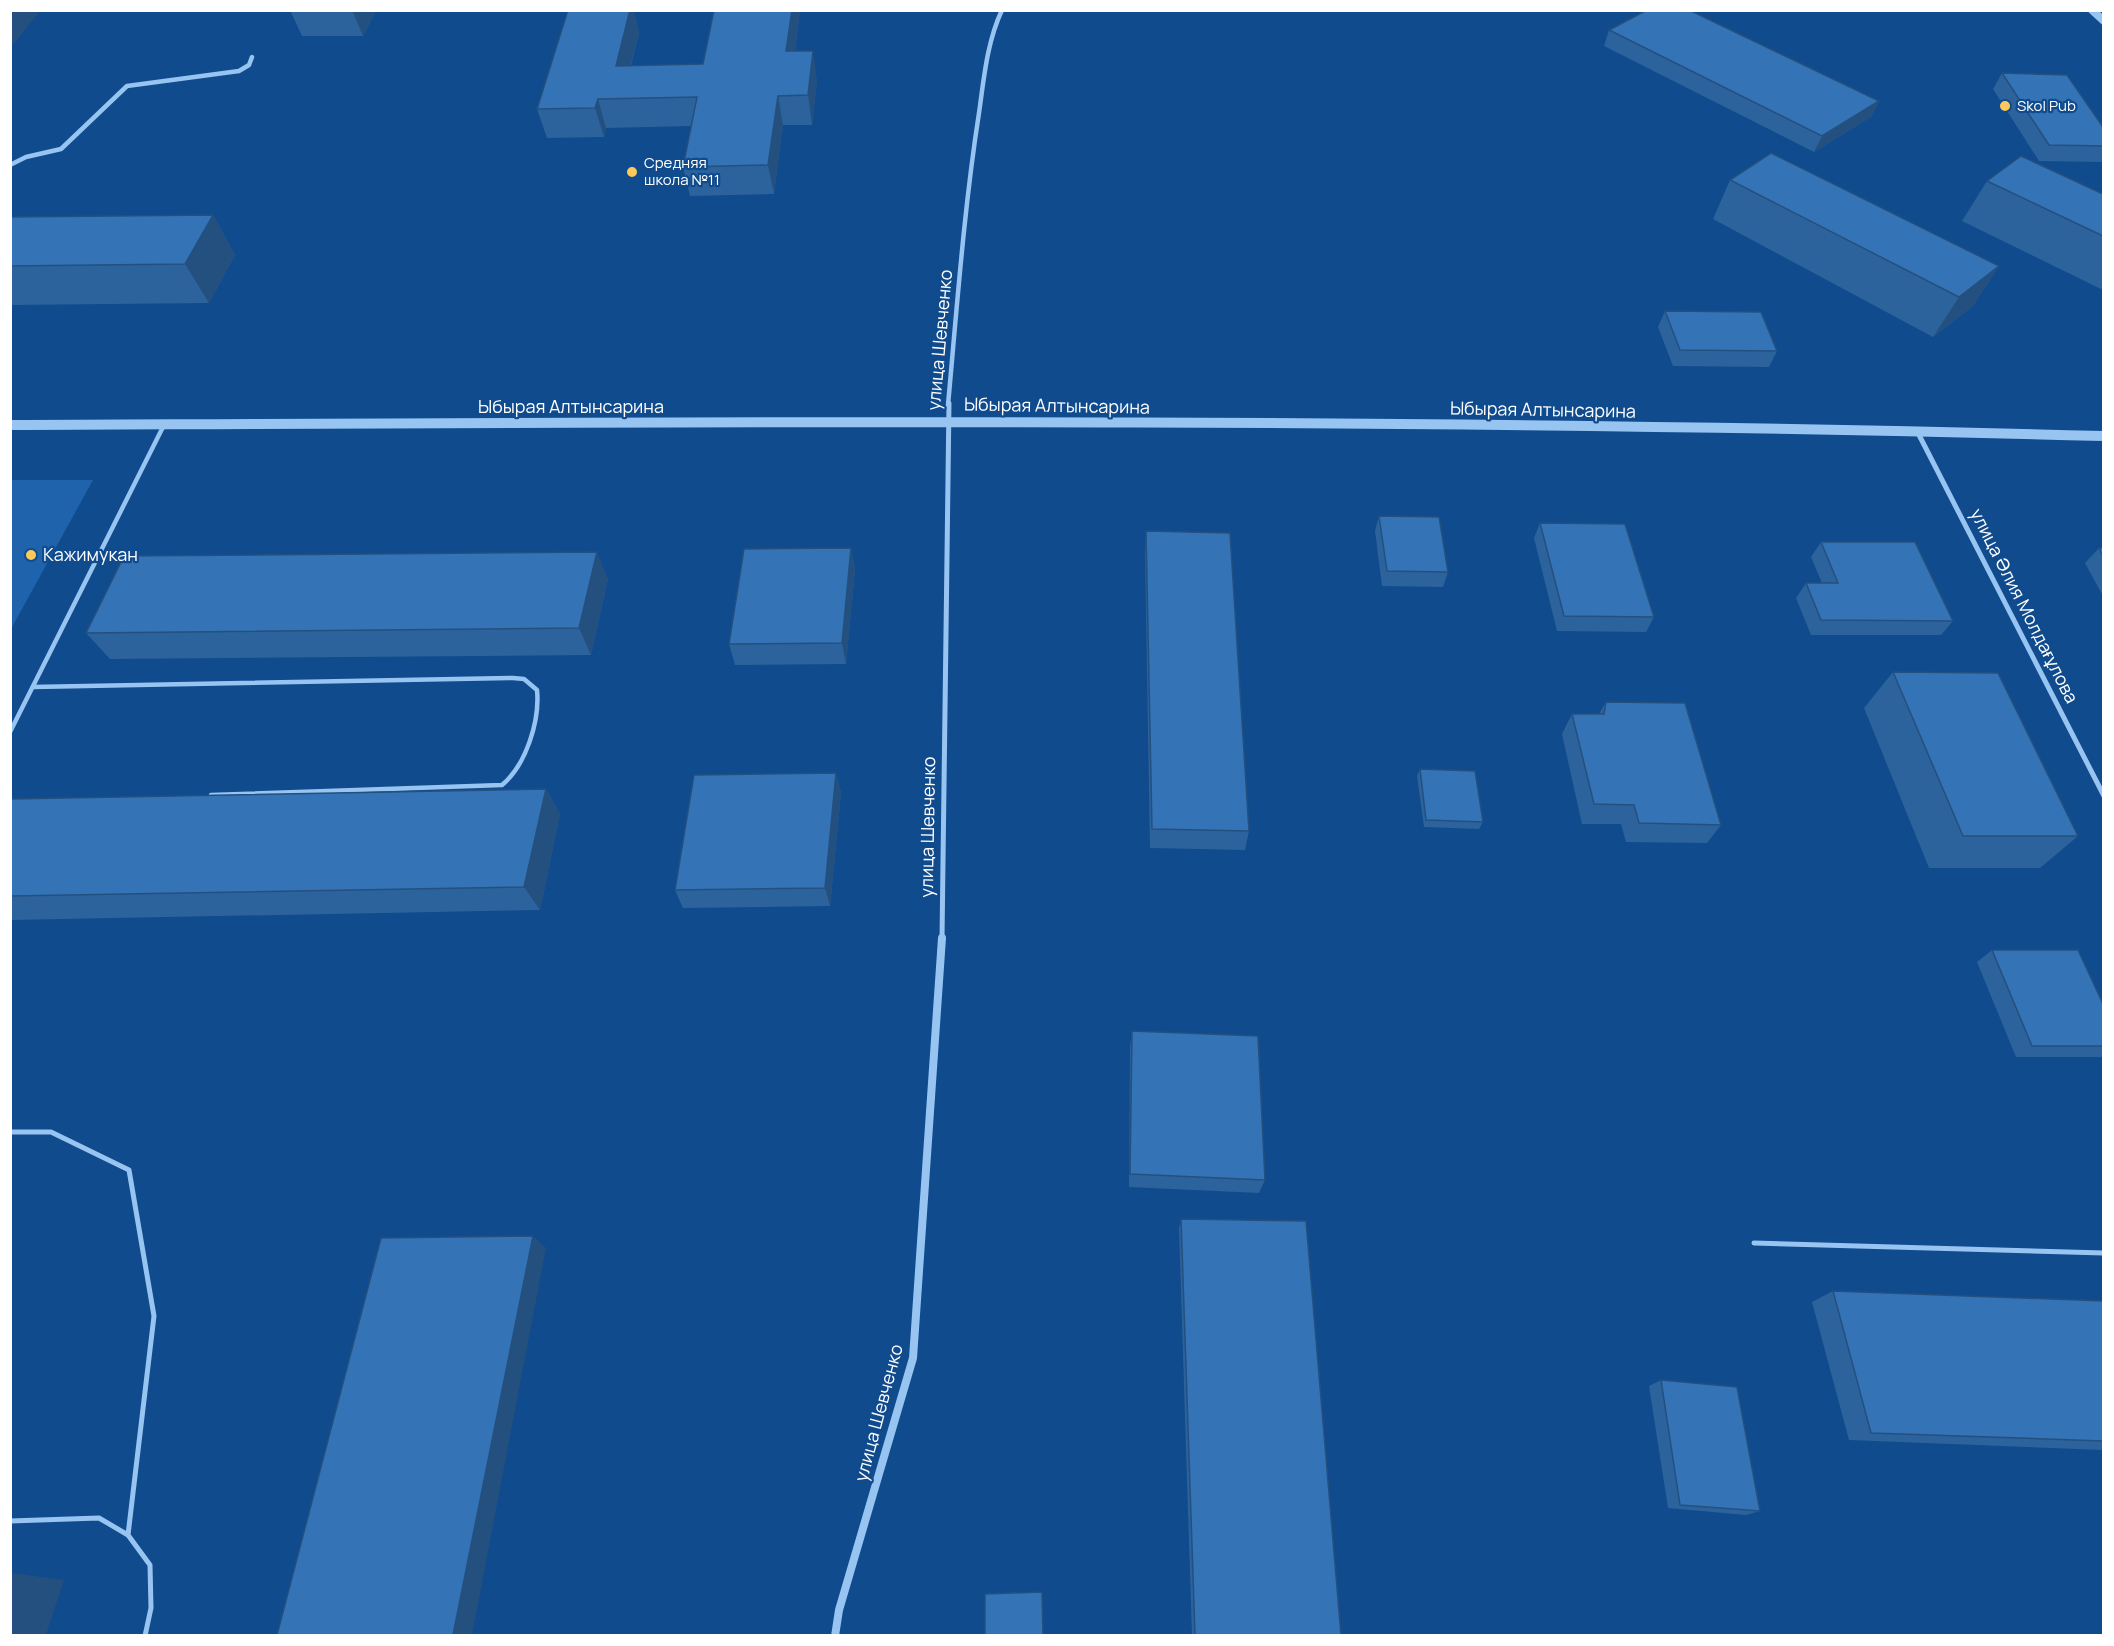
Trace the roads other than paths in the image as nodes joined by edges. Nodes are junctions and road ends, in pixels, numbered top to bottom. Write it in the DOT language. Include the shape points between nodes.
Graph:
graph roads {
  1 [pos="1002,10"];
  2 [pos="2092,10"];
  3 [pos="2103,21"];
  4 [pos="252,57"];
  5 [pos="10,165"];
  6 [pos="947,421"];
  7 [pos="10,425"];
  8 [pos="164,425"];
  9 [pos="1917,430"];
  10 [pos="2103,436"];
  11 [pos="33,687"];
  12 [pos="10,732"];
  13 [pos="202,796"];
  14 [pos="2103,796"];
  15 [pos="10,1132"];
  16 [pos="1754,1242"];
  17 [pos="2103,1253"];
  18 [pos="10,1521"];
  19 [pos="128,1535"];
  20 [pos="145,1635"];
  21 [pos="835,1635"];
  1 -- 6 [label="street, улица Шевченко" via="988,56 970,170"];
  2 -- 3 [label="street"];
  4 -- 5 [label="street" via="249,65 239,71 127,86 61,149"];
  6 -- 8 [label="street, Ыбырая Алтынсарина"];
  6 -- 9 [label="street, Ыбырая Алтынсарина"];
  6 -- 21 [label="street, улица Шевченко" via="942,957 913,1358 838,1610"];
  7 -- 8 [label="street, Ыбырая Алтынсарина"];
  8 -- 11 [label="lane"];
  9 -- 10 [label="street, Ыбырая Алтынсарина"];
  9 -- 14 [label="street, улица Әлия Молдағұлова"];
  11 -- 12 [label="lane"];
  11 -- 13 [label="lane" via="513,678 524,679 537,690 524,759 519,770 502,785"];
  15 -- 19 [label="lane" via="51,1132 129,1170 154,1316"];
  16 -- 17 [label="lane"];
  18 -- 19 [label="lane" via="99,1518"];
  19 -- 20 [label="lane" via="150,1564 151,1608"];
}
